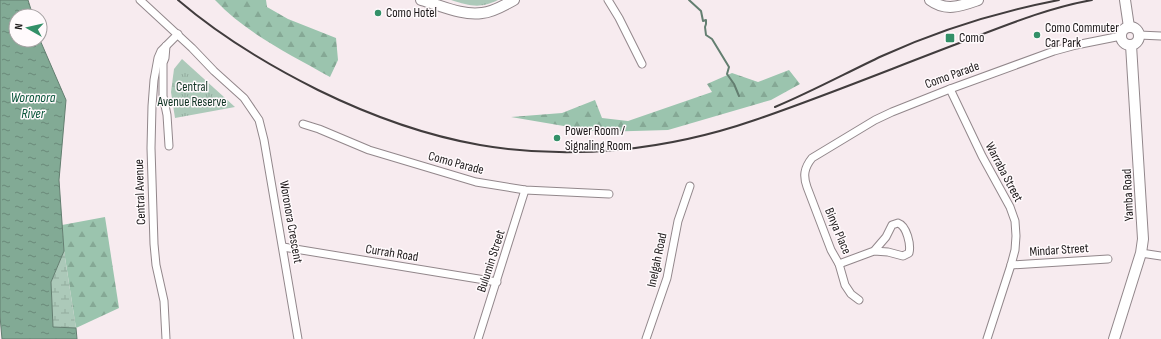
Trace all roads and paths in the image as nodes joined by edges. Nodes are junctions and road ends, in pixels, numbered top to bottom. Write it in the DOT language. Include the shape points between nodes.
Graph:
graph roads {
  1 [pos="140,0"];
  2 [pos="421,0"];
  3 [pos="514,0"];
  4 [pos="608,0"];
  5 [pos="930,0"];
  6 [pos="978,0"];
  7 [pos="1126,4"];
  8 [pos="1129,27"];
  9 [pos="178,34"];
  10 [pos="1140,35"];
  11 [pos="1121,36"];
  12 [pos="1161,36"];
  13 [pos="1132,45"];
  14 [pos="166,46"];
  15 [pos="642,64"];
  16 [pos="950,89"];
  17 [pos="303,124"];
  18 [pos="169,146"];
  19 [pos="806,167"];
  20 [pos="690,186"];
  21 [pos="525,190"];
  22 [pos="609,194"];
  23 [pos="283,247"];
  24 [pos="874,251"];
  25 [pos="1141,253"];
  26 [pos="1161,256"];
  27 [pos="1108,259"];
  28 [pos="839,264"];
  29 [pos="1011,265"];
  30 [pos="497,282"];
  31 [pos="859,300"];
  32 [pos="166,339"];
  33 [pos="298,339"];
  34 [pos="478,339"];
  35 [pos="646,339"];
  36 [pos="987,339"];
  37 [pos="1114,339"];
  1 -- 9 [label="street"];
  2 -- 3 [label="street" via="472,14 492,11"];
  4 -- 15 [label="street"];
  5 -- 6 [label="street" via="952,8"];
  7 -- 8 [label="street"];
  8 -- 10 [label="street" via="1135,28"];
  8 -- 11 [label="street"];
  9 -- 14 [label="street, Central Avenue"];
  9 -- 23 [label="street, Woronora Crescent" via="214,72 244,98 259,120"];
  10 -- 12 [label="street"];
  10 -- 13 [label="street"];
  11 -- 13 [label="street" via="1123,42"];
  11 -- 16 [label="street, Como Parade" via="1064,48"];
  13 -- 25 [label="street, Yamba Road" via="1143,224"];
  14 -- 18 [label="street" via="163,96"];
  14 -- 32 [label="street, Central Avenue" via="161,51 156,65 151,148 154,244 164,301"];
  16 -- 19 [label="street, Como Parade" via="875,120 815,155"];
  16 -- 29 [label="street, Warraba Street" via="1010,207 1016,236"];
  17 -- 21 [label="street, Como Parade" via="408,163 476,182"];
  19 -- 28 [label="street, Binya Place" via="804,178 807,187 831,250"];
  20 -- 35 [label="street, Inelgah Road" via="678,221 668,278"];
  21 -- 22 [label="street, Como Parade"];
  21 -- 30 [label="street, Bulumin Street"];
  23 -- 30 [label="street, Currah Road"];
  23 -- 33 [label="street, Woronora Crescent"];
  24 -- 24 [label="street" via="886,237 892,224 902,224 910,246 909,253 903,256"];
  24 -- 28 [label="street"];
  25 -- 26 [label="street"];
  25 -- 37 [label="street, Yamba Road"];
  27 -- 29 [label="street, Mindar Street"];
  28 -- 31 [label="street, Binya Place" via="848,290"];
  29 -- 36 [label="street, Warraba Street"];
  30 -- 34 [label="street, Bulumin Street"];
}
